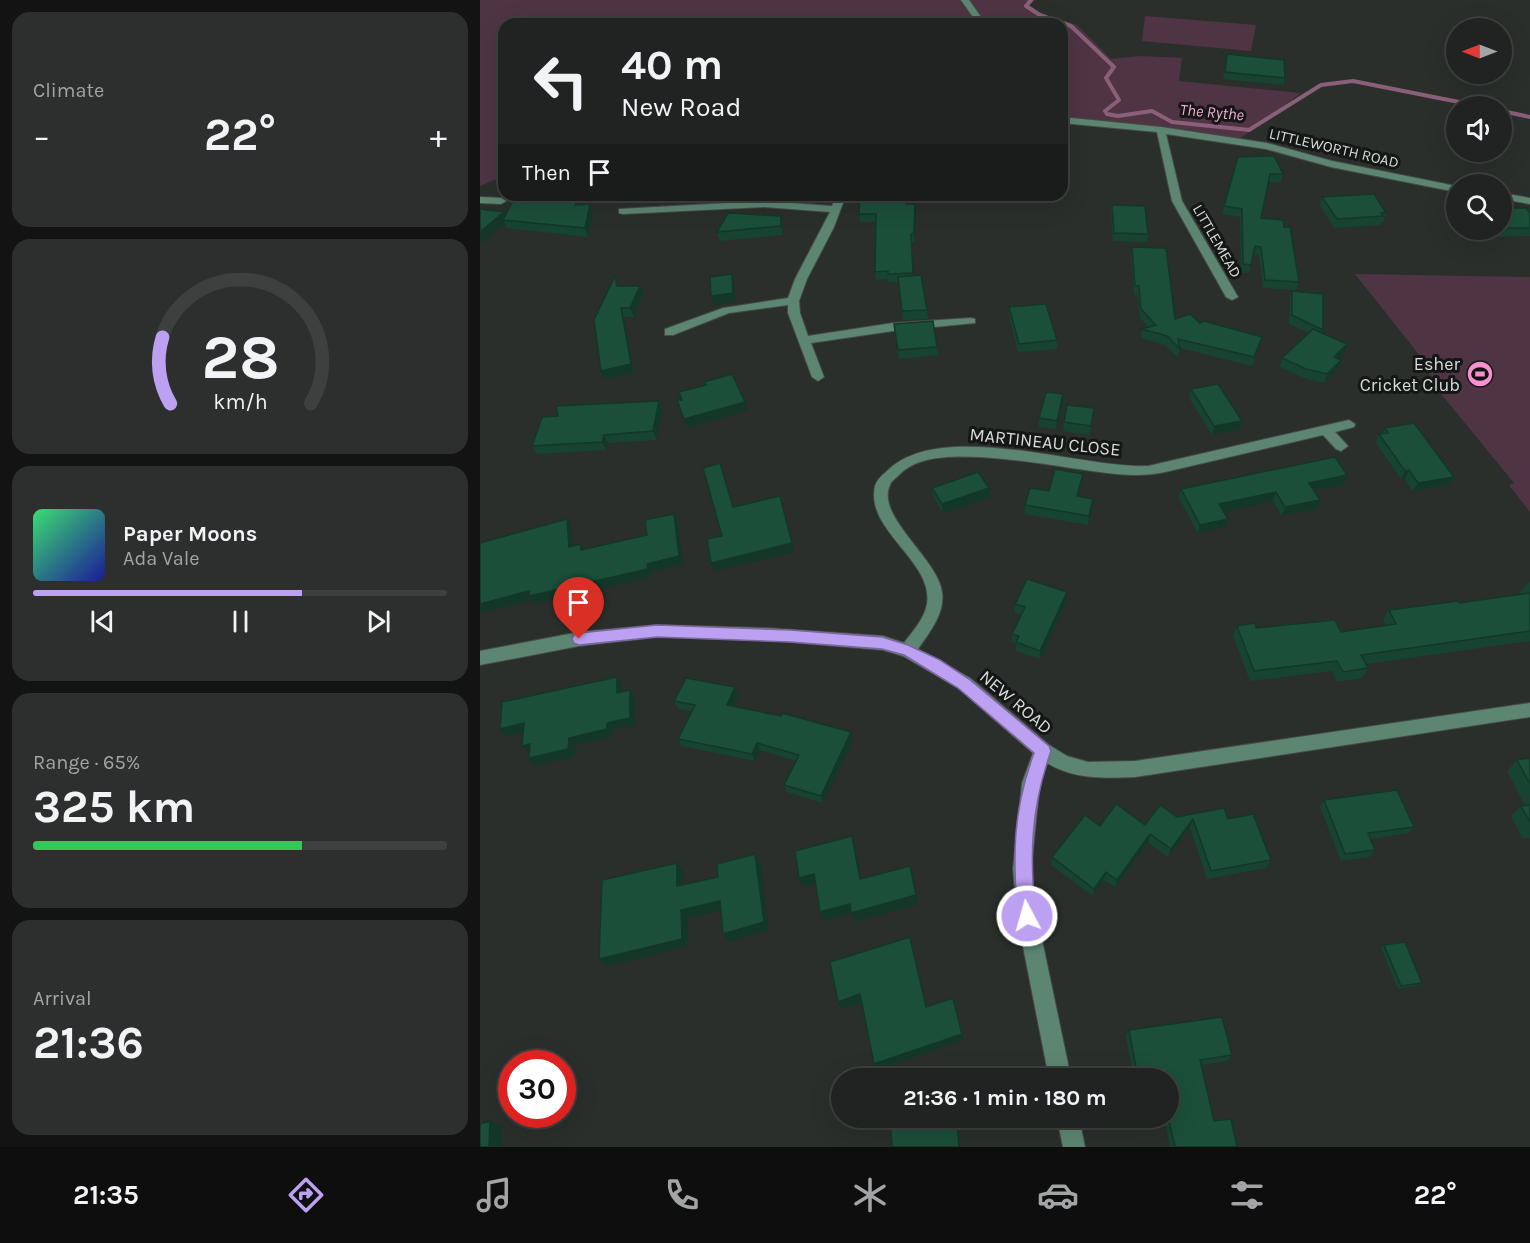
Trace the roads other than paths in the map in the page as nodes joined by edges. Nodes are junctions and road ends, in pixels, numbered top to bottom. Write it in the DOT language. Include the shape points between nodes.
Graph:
graph roads {
  1 [pos="965,0"];
  2 [pos="978,18"];
  3 [pos="1068,121"];
  4 [pos="1161,130"];
  5 [pos="1446,187"];
  6 [pos="498,197"];
  7 [pos="1512,198"];
  8 [pos="480,200"];
  9 [pos="838,201"];
  10 [pos="1530,201"];
  11 [pos="834,209"];
  12 [pos="623,211"];
  13 [pos="1232,297"];
  14 [pos="793,301"];
  15 [pos="971,321"];
  16 [pos="667,332"];
  17 [pos="805,340"];
  18 [pos="819,377"];
  19 [pos="1349,424"];
  20 [pos="1326,430"];
  21 [pos="1341,446"];
  22 [pos="908,651"];
  23 [pos="480,658"];
  24 [pos="1530,710"];
  25 [pos="1043,751"];
  26 [pos="1058,1068"];
  27 [pos="1070,1128"];
  28 [pos="1074,1147"];
  1 -- 2 [label="street"];
  3 -- 4 [label="street, LITTLEWORTH ROAD"];
  4 -- 5 [label="street, LITTLEWORTH ROAD" via="1267,146 1331,164"];
  4 -- 13 [label="street, LITTLEMEAD" via="1177,201"];
  6 -- 8 [label="street"];
  7 -- 10 [label="street"];
  9 -- 11 [label="street"];
  11 -- 12 [label="street" via="764,204"];
  11 -- 14 [label="street"];
  14 -- 16 [label="street" via="734,308"];
  14 -- 17 [label="street"];
  15 -- 17 [label="street"];
  17 -- 18 [label="street"];
  19 -- 20 [label="street, MARTINEAU CLOSE"];
  20 -- 21 [label="street"];
  20 -- 22 [label="street, MARTINEAU CLOSE" via="1142,472 1020,455 963,452 907,461 894,469 883,484 882,506 934,585 935,603"];
  22 -- 23 [label="street, NEW ROAD" via="871,642 657,631 579,639"];
  22 -- 25 [label="street, NEW ROAD" via="964,683"];
  24 -- 25 [label="street, NEW ROAD" via="1135,768 1088,770 1063,763"];
  25 -- 26 [label="street" via="1031,783 1022,869 1027,916"];
  27 -- 28 [label="street"];
}
